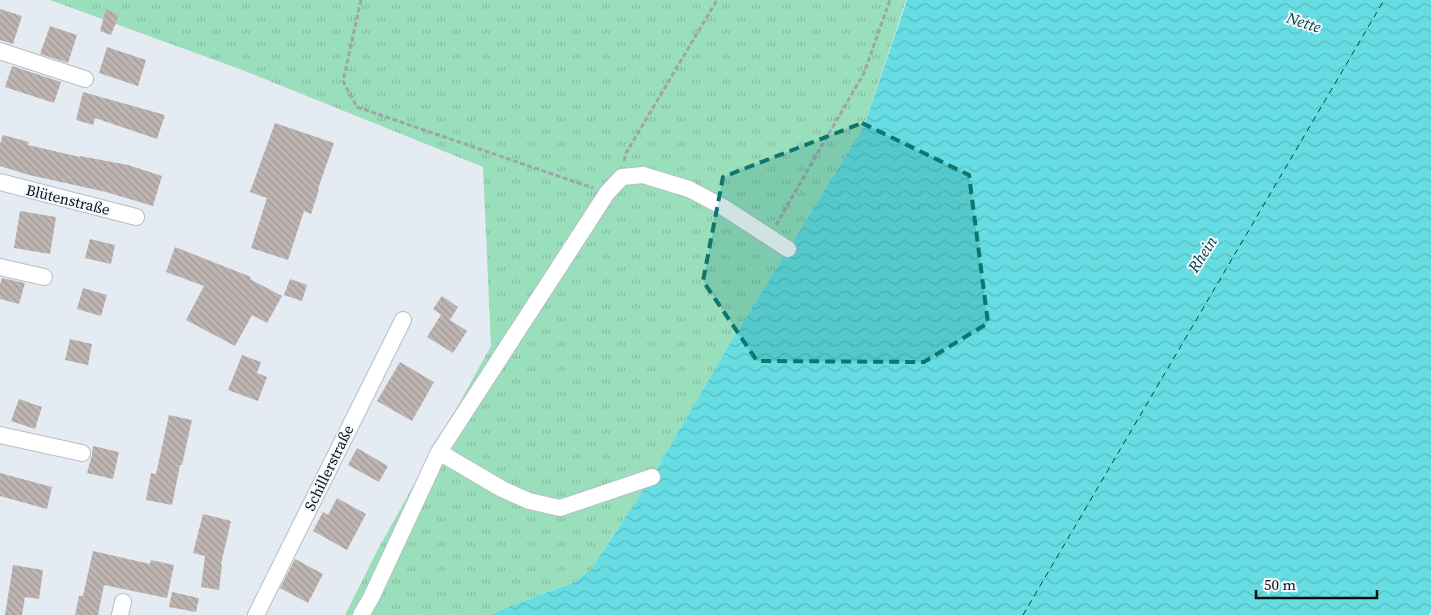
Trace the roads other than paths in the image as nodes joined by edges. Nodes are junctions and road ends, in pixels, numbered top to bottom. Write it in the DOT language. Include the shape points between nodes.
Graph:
graph roads {
  1 [pos="0,51"];
  2 [pos="85,79"];
  3 [pos="0,182"];
  4 [pos="136,217"];
  5 [pos="788,249"];
  6 [pos="0,267"];
  7 [pos="44,277"];
  8 [pos="403,320"];
  9 [pos="0,435"];
  10 [pos="439,452"];
  11 [pos="82,453"];
  12 [pos="652,477"];
  13 [pos="256,615"];
  14 [pos="362,615"];
  1 -- 2 [label="street"];
  3 -- 4 [label="street, Blütenstraße"];
  5 -- 10 [label="street" via="689,189 643,175 622,177 607,193"];
  6 -- 7 [label="street"];
  8 -- 13 [label="street, Schillerstraße"];
  9 -- 11 [label="street"];
  10 -- 12 [label="street" via="502,489 529,501 560,508"];
  10 -- 14 [label="street"];
}
